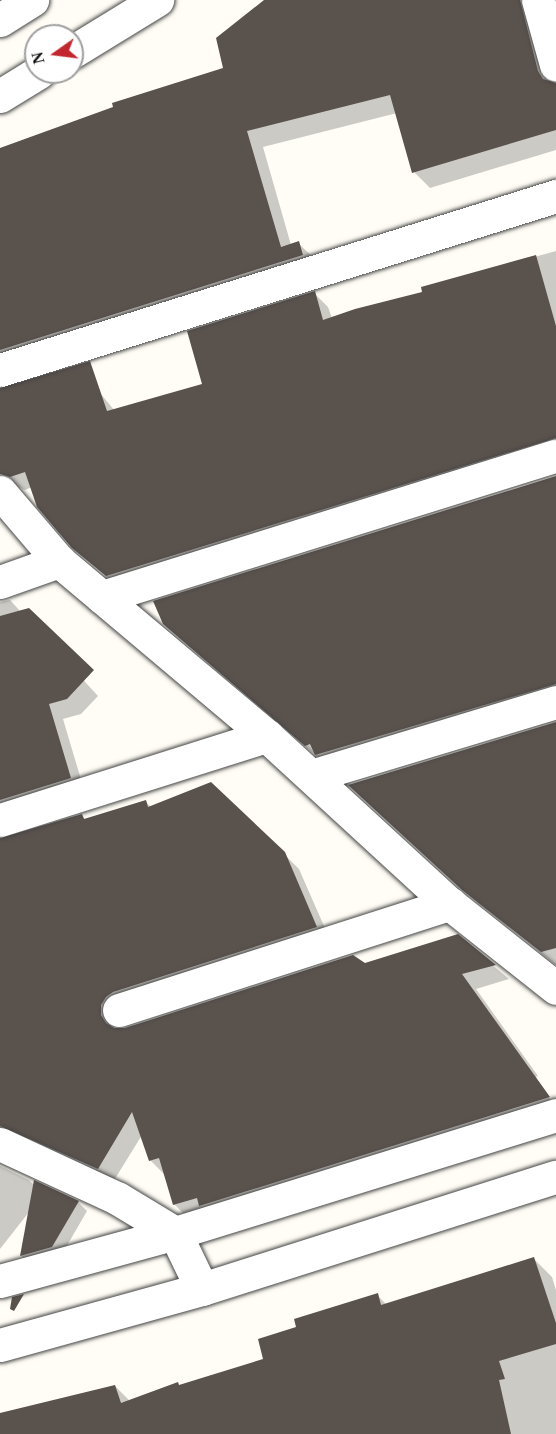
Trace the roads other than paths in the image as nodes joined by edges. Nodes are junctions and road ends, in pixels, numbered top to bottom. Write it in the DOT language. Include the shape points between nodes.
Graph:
graph roads {
  1 [pos="32,0"];
  2 [pos="157,0"];
  3 [pos="538,0"];
  4 [pos="0,20"];
  5 [pos="84,45"];
  6 [pos="556,65"];
  7 [pos="24,81"];
  8 [pos="0,96"];
  9 [pos="556,196"];
  10 [pos="0,370"];
  11 [pos="556,456"];
  12 [pos="0,492"];
  13 [pos="58,561"];
  14 [pos="0,582"];
  15 [pos="102,597"];
  16 [pos="556,702"];
  17 [pos="267,736"];
  18 [pos="311,776"];
  19 [pos="0,820"];
  20 [pos="450,904"];
  21 [pos="551,977"];
  22 [pos="118,1010"];
  23 [pos="556,1115"];
  24 [pos="0,1144"];
  25 [pos="556,1177"];
  26 [pos="175,1233"];
  27 [pos="0,1281"];
  28 [pos="202,1289"];
  29 [pos="0,1345"];
  1 -- 4 [label="street"];
  2 -- 5 [label="street"];
  3 -- 6 [label="street"];
  7 -- 8 [label="street"];
  9 -- 10 [label="street"];
  11 -- 15 [label="street"];
  12 -- 13 [label="street"];
  13 -- 14 [label="street"];
  13 -- 15 [label="street"];
  15 -- 17 [label="street"];
  16 -- 18 [label="street"];
  17 -- 18 [label="street"];
  17 -- 19 [label="street"];
  18 -- 20 [label="street"];
  20 -- 21 [label="street"];
  20 -- 22 [label="street"];
  23 -- 26 [label="street"];
  24 -- 26 [label="street" via="117,1198"];
  25 -- 28 [label="street"];
  26 -- 27 [label="street"];
  26 -- 28 [label="street"];
  28 -- 29 [label="street"];
}
